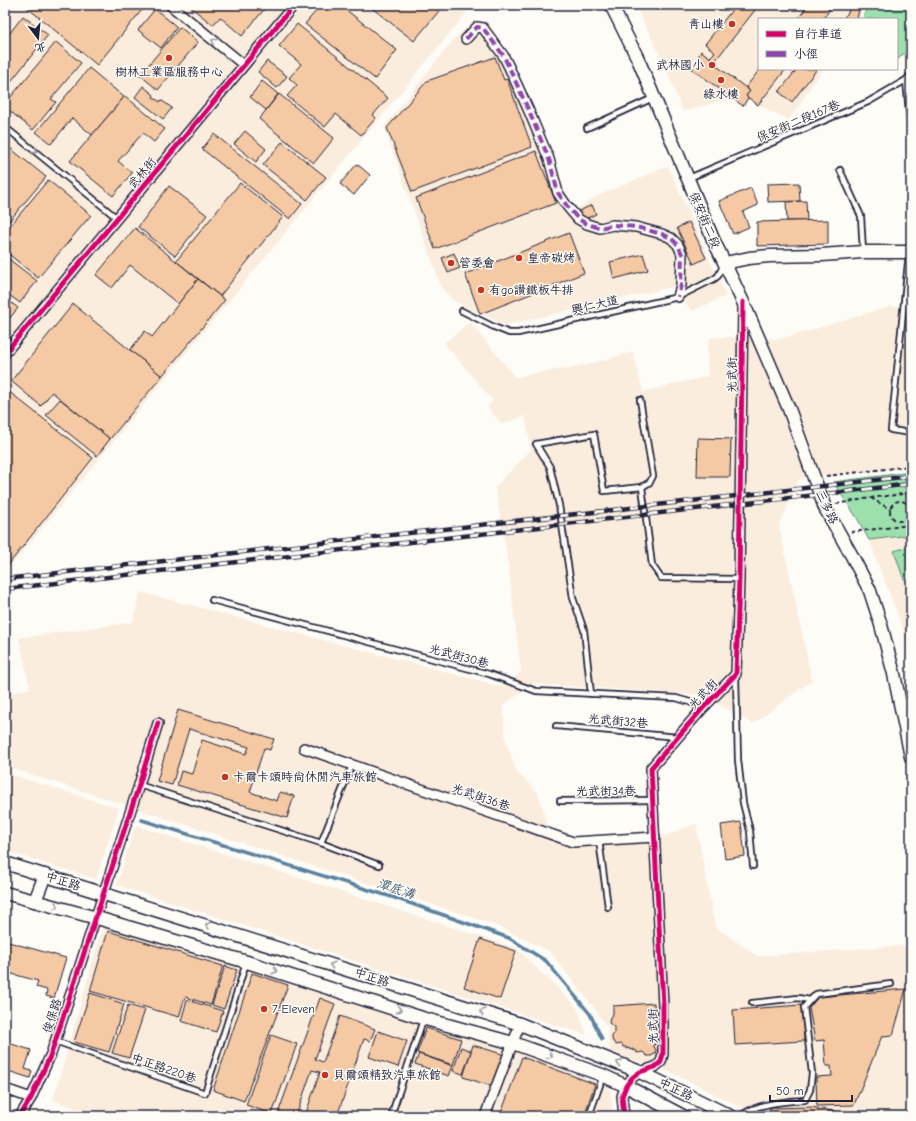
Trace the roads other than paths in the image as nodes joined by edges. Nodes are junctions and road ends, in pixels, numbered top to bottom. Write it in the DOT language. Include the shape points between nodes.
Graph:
graph roads {
  1 [pos="170,5"];
  2 [pos="294,5"];
  3 [pos="612,5"];
  4 [pos="466,39"];
  5 [pos="244,65"];
  6 [pos="911,74"];
  7 [pos="906,80"];
  8 [pos="654,97"];
  9 [pos="5,127"];
  10 [pos="587,128"];
  11 [pos="911,134"];
  12 [pos="840,170"];
  13 [pos="688,178"];
  14 [pos="117,218"];
  15 [pos="863,252"];
  16 [pos="910,252"];
  17 [pos="724,263"];
  18 [pos="678,297"];
  19 [pos="743,302"];
  20 [pos="462,311"];
  21 [pos="5,353"];
  22 [pos="640,400"];
  23 [pos="911,433"];
  24 [pos="642,487"];
  25 [pos="739,579"];
  26 [pos="212,600"];
  27 [pos="736,674"];
  28 [pos="591,694"];
  29 [pos="702,709"];
  30 [pos="158,723"];
  31 [pos="556,726"];
  32 [pos="678,737"];
  33 [pos="304,748"];
  34 [pos="911,757"];
  35 [pos="352,765"];
  36 [pos="139,785"];
  37 [pos="652,800"];
  38 [pos="560,801"];
  39 [pos="655,837"];
  40 [pos="599,840"];
  41 [pos="321,842"];
  42 [pos="5,862"];
  43 [pos="379,865"];
  44 [pos="753,866"];
  45 [pos="45,875"];
  46 [pos="5,893"];
  47 [pos="103,893"];
  48 [pos="35,901"];
  49 [pos="608,907"];
  50 [pos="95,917"];
  51 [pos="246,962"];
  52 [pos="891,984"];
  53 [pos="810,1000"];
  54 [pos="752,1003"];
  55 [pos="422,1018"];
  56 [pos="520,1024"];
  57 [pos="55,1040"];
  58 [pos="513,1043"];
  59 [pos="640,1072"];
  60 [pos="602,1075"];
  61 [pos="626,1086"];
  62 [pos="5,1089"];
  63 [pos="31,1098"];
  64 [pos="20,1116"];
  65 [pos="391,1116"];
  66 [pos="485,1116"];
  67 [pos="589,1116"];
  68 [pos="624,1116"];
  69 [pos="683,1116"];
  70 [pos="730,1116"];
  71 [pos="742,1116"];
  5 -- 1 [label="street, one-way"];
  2 -- 5 [label="street, 武林街"];
  3 -- 8 [label="main road, 保安街二段"];
  4 -- 18 [label="street" via="477,27 483,28 502,55 549,159 558,193 578,220 600,228 613,225 656,232 671,238 678,245 682,254"];
  5 -- 14 [label="street, 武林街"];
  6 -- 7 [label="lane, 保安街二段167巷"];
  7 -- 11 [label="lane"];
  7 -- 13 [label="lane, 保安街二段167巷" via="868,102"];
  8 -- 10 [label="lane"];
  8 -- 13 [label="main road, 保安街二段"];
  9 -- 14 [label="lane, one-way"];
  12 -- 15 [label="lane" via="862,216"];
  13 -- 17 [label="main road, 保安街二段"];
  14 -- 21 [label="street, 武林街"];
  15 -- 16 [label="main road, 保安街二段"];
  15 -- 17 [label="main road, 保安街二段" via="769,256"];
  16 -- 23 [label="lane" via="891,430"];
  17 -- 18 [label="lane, 興仁大道" via="714,279"];
  17 -- 19 [label="main road, 三多路"];
  18 -- 20 [label="lane, 興仁大道" via="518,333 509,333"];
  19 -- 25 [label="street, 光武街"];
  19 -- 34 [label="main road, 三多路" via="790,408 826,508 870,591 892,667"];
  22 -- 24 [label="lane" via="653,476 650,482"];
  24 -- 25 [label="lane" via="652,565 661,578"];
  24 -- 28 [label="lane" via="604,491 594,434 536,444 550,467 559,505 573,598 584,630"];
  25 -- 27 [label="street, 光武街"];
  26 -- 28 [label="lane, 光武街30巷" via="489,674 536,691"];
  27 -- 29 [label="street, 光武街"];
  27 -- 44 [label="lane" via="738,760"];
  28 -- 29 [label="lane, 光武街30巷" via="676,698"];
  29 -- 32 [label="street, 光武街"];
  30 -- 36 [label="street, 俊保路"];
  31 -- 32 [label="lane, 光武街32巷"];
  32 -- 37 [label="street, 光武街" via="651,768"];
  33 -- 35 [label="street, 光武街36巷"];
  35 -- 40 [label="street, 光武街36巷" via="573,842"];
  35 -- 41 [label="lane"];
  36 -- 41 [label="lane"];
  36 -- 47 [label="street, 俊保路"];
  37 -- 38 [label="lane, 光武街34巷"];
  37 -- 39 [label="street, 光武街"];
  39 -- 40 [label="street, 光武街36巷"];
  39 -- 59 [label="street, 光武街" via="663,1054 661,1062 655,1067"];
  40 -- 49 [label="lane"];
  41 -- 43 [label="lane"];
  42 -- 45 [label="main road, 中正路"];
  45 -- 47 [label="main road, 中正路"];
  45 -- 48 [label="main road"];
  46 -- 48 [label="main road, 中正路"];
  47 -- 50 [label="street, 俊保路"];
  56 -- 47 [label="main road, 中正路, one-way"];
  48 -- 50 [label="main road, 中正路, one-way"];
  50 -- 51 [label="main road, 中正路"];
  50 -- 57 [label="street, 俊保路"];
  51 -- 55 [label="main road, 中正路, one-way"];
  51 -- 57 [label="lane, 中正路220巷" via="205,1093"];
  52 -- 53 [label="lane" via="816,994"];
  53 -- 54 [label="lane" via="798,998"];
  53 -- 71 [label="lane" via="804,1008 812,1073 810,1090 805,1100 778,1102 746,1112"];
  55 -- 58 [label="main road, 中正路"];
  55 -- 65 [label="lane"];
  56 -- 58 [label="street"];
  59 -- 56 [label="main road, 中正路, one-way"];
  57 -- 63 [label="street, 俊保路"];
  58 -- 60 [label="main road, 中正路, one-way"];
  58 -- 66 [label="street"];
  59 -- 61 [label="street"];
  59 -- 70 [label="main road, 中正路"];
  60 -- 61 [label="main road, 中正路"];
  60 -- 67 [label="lane"];
  61 -- 68 [label="street" via="622,1096"];
  61 -- 69 [label="main road, 中正路"];
  62 -- 63 [label="street"];
  63 -- 64 [label="street, 俊保路"];
}
